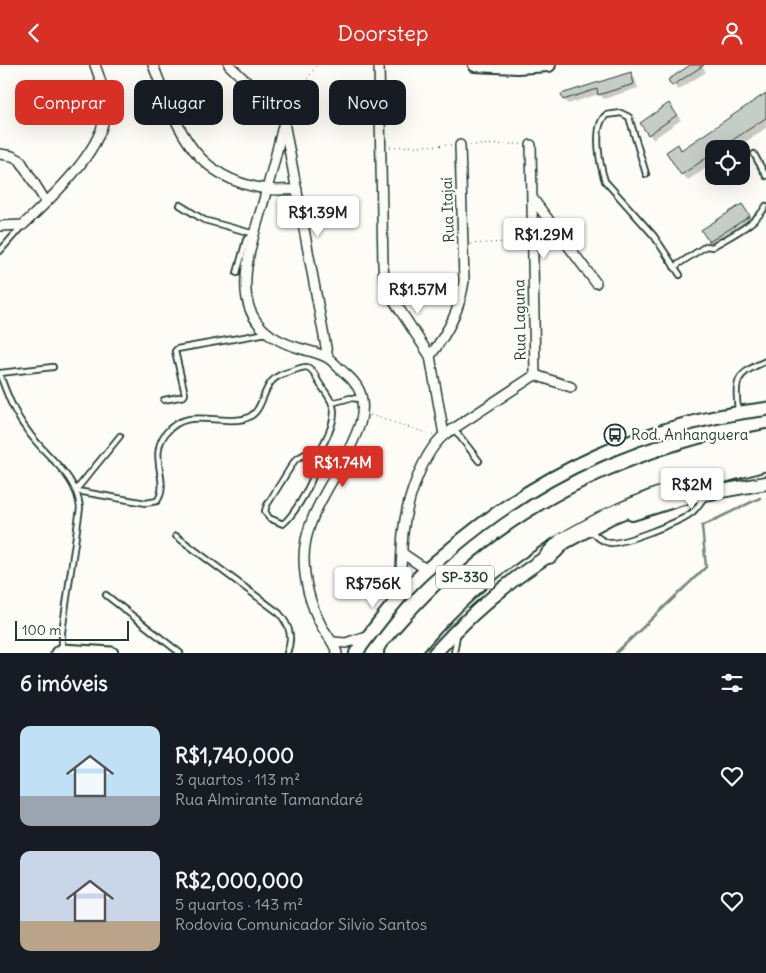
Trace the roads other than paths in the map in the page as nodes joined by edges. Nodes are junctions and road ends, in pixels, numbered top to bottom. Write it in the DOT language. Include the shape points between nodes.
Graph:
graph roads {
  1 [pos="95,65"];
  2 [pos="154,65"];
  3 [pos="229,65"];
  4 [pos="379,65"];
  5 [pos="476,65"];
  6 [pos="549,65"];
  7 [pos="244,80"];
  8 [pos="283,125"];
  9 [pos="285,125"];
  10 [pos="460,145"];
  11 [pos="531,145"];
  12 [pos="754,154"];
  13 [pos="0,155"];
  14 [pos="646,174"];
  15 [pos="766,176"];
  16 [pos="267,189"];
  17 [pos="297,189"];
  18 [pos="533,199"];
  19 [pos="46,202"];
  20 [pos="180,205"];
  21 [pos="766,206"];
  22 [pos="547,219"];
  23 [pos="532,222"];
  24 [pos="23,225"];
  25 [pos="0,226"];
  26 [pos="255,234"];
  27 [pos="0,251"];
  28 [pos="674,267"];
  29 [pos="237,273"];
  30 [pos="680,275"];
  31 [pos="596,283"];
  32 [pos="267,333"];
  33 [pos="430,355"];
  34 [pos="328,358"];
  35 [pos="766,361"];
  36 [pos="53,367"];
  37 [pos="0,373"];
  38 [pos="536,375"];
  39 [pos="571,387"];
  40 [pos="362,399"];
  41 [pos="164,400"];
  42 [pos="332,403"];
  43 [pos="766,409"];
  44 [pos="738,414"];
  45 [pos="454,429"];
  46 [pos="120,436"];
  47 [pos="443,436"];
  48 [pos="766,437"];
  49 [pos="766,451"];
  50 [pos="319,455"];
  51 [pos="479,461"];
  52 [pos="766,462"];
  53 [pos="766,483"];
  54 [pos="77,491"];
  55 [pos="707,493"];
  56 [pos="590,531"];
  57 [pos="176,536"];
  58 [pos="402,553"];
  59 [pos="549,555"];
  60 [pos="427,570"];
  61 [pos="106,595"];
  62 [pos="397,601"];
  63 [pos="459,626"];
  64 [pos="370,635"];
  65 [pos="333,642"];
  66 [pos="59,651"];
  67 [pos="112,653"];
  68 [pos="180,653"];
  69 [pos="287,653"];
  70 [pos="337,653"];
  71 [pos="356,653"];
  72 [pos="394,653"];
  73 [pos="411,653"];
  74 [pos="435,653"];
  75 [pos="454,653"];
  1 -- 19 [label="street" via="104,97 102,127 81,163"];
  2 -- 16 [label="street" via="174,119 197,155 231,180"];
  3 -- 7 [label="street"];
  4 -- 33 [label="street" via="384,278 394,301"];
  5 -- 6 [label="main road"];
  8 -- 16 [label="street"];
  9 -- 17 [label="street"];
  10 -- 33 [label="street, Rua Itajaí" via="464,281 458,309 441,342"];
  11 -- 18 [label="street, Rua Laguna"];
  12 -- 15 [label="lane"];
  13 -- 19 [label="street" via="20,160"];
  14 -- 28 [label="lane" via="629,117 621,113 606,115 599,122 598,134 605,181 654,236"];
  16 -- 17 [label="street"];
  16 -- 26 [label="street"];
  17 -- 34 [label="street"];
  18 -- 22 [label="street"];
  18 -- 23 [label="street, Rua Laguna"];
  19 -- 24 [label="street"];
  20 -- 26 [label="lane" via="204,220"];
  21 -- 28 [label="lane" via="742,228 712,247 706,245"];
  22 -- 23 [label="street"];
  22 -- 31 [label="street"];
  23 -- 38 [label="street, Rua Laguna"];
  24 -- 25 [label="street"];
  24 -- 27 [label="lane"];
  26 -- 29 [label="lane" via="246,239"];
  26 -- 32 [label="street" via="246,291 250,309"];
  28 -- 30 [label="lane"];
  32 -- 34 [label="street"];
  32 -- 41 [label="lane" via="177,349 185,394"];
  33 -- 47 [label="street"];
  34 -- 40 [label="street" via="359,387"];
  35 -- 44 [label="lane" via="742,374 736,391"];
  36 -- 37 [label="lane"];
  37 -- 54 [label="lane" via="16,415"];
  38 -- 39 [label="street"];
  38 -- 45 [label="street"];
  40 -- 42 [label="lane" via="350,398"];
  40 -- 65 [label="street" via="360,427 316,510 306,541 304,559 309,597 323,629"];
  42 -- 50 [label="lane" via="332,423"];
  42 -- 54 [label="lane" via="309,368 285,373 273,379 258,410 249,417 184,419 172,426 157,449 162,493 157,501 146,503"];
  43 -- 44 [label="main road"];
  44 -- 60 [label="main road" via="654,433 556,476 474,530"];
  45 -- 47 [label="street"];
  45 -- 51 [label="lane"];
  46 -- 54 [label="lane"];
  47 -- 58 [label="street" via="421,469 414,487 403,532"];
  48 -- 72 [label="highway, SP-330" via="718,447 639,472 550,516 467,575"];
  49 -- 73 [label="highway, SP-330" via="731,457 644,482 558,525 512,556 464,595"];
  50 -- 50 [label="lane" via="305,454 295,460 267,505 265,511 269,518 282,524 286,521 311,483"];
  52 -- 59 [label="highway" via="688,484 611,515 563,541"];
  53 -- 55 [label="main road"];
  54 -- 66 [label="lane" via="80,508"];
  55 -- 56 [label="main road" via="613,520"];
  55 -- 56 [label="lane" via="688,515 618,542 605,542"];
  56 -- 59 [label="main road"];
  57 -- 69 [label="lane" via="279,613 292,636"];
  58 -- 60 [label="street"];
  58 -- 62 [label="street"];
  59 -- 63 [label="main road" via="479,607"];
  60 -- 62 [label="main road"];
  61 -- 68 [label="lane"];
  62 -- 64 [label="main road"];
  63 -- 74 [label="main road"];
  63 -- 75 [label="lane"];
  64 -- 65 [label="street" via="346,643"];
  64 -- 71 [label="main road"];
  65 -- 70 [label="street"];
  66 -- 67 [label="street"];
}
